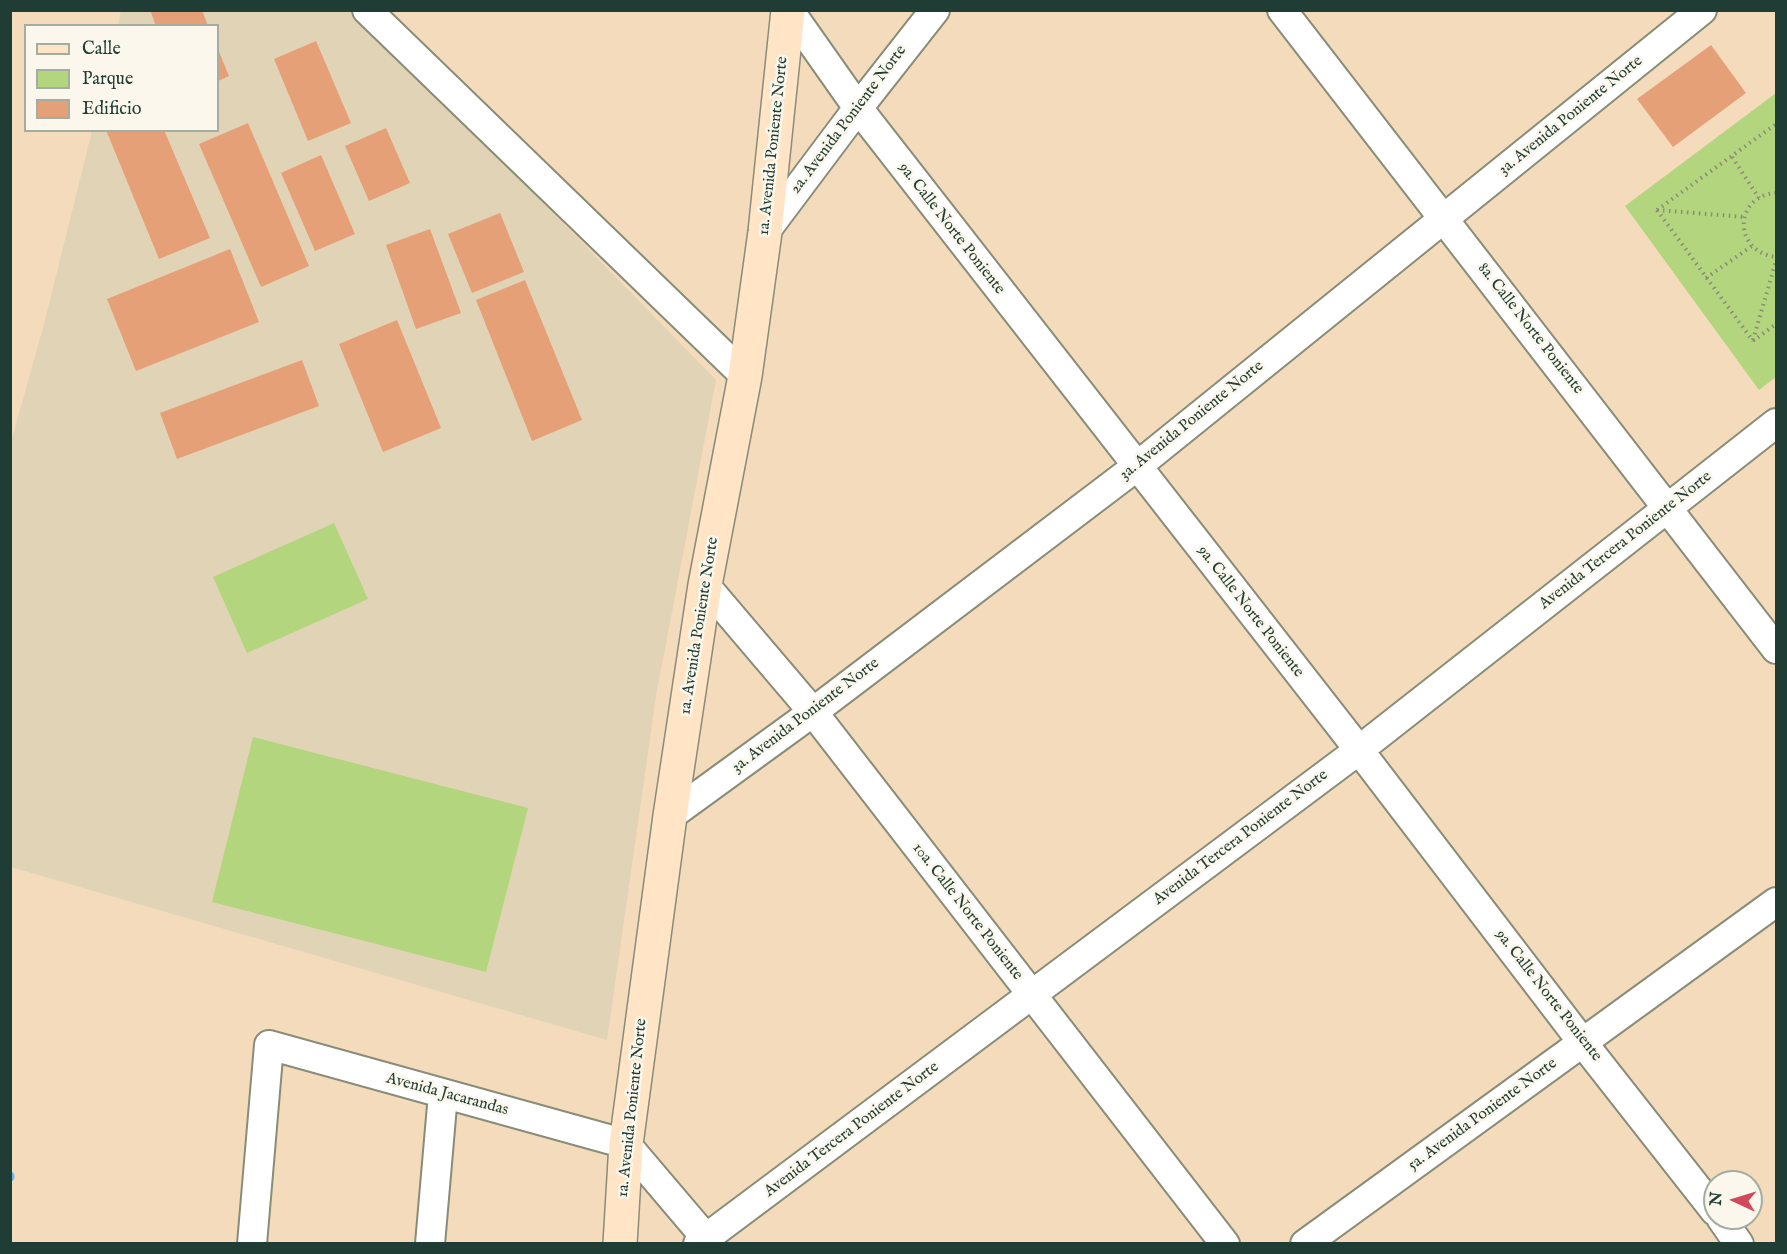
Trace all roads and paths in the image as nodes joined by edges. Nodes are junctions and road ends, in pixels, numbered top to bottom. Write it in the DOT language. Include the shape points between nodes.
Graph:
graph roads {
  1 [pos="367,10"];
  2 [pos="788,10"];
  3 [pos="935,10"];
  4 [pos="1282,10"];
  5 [pos="1702,10"];
  6 [pos="858,108"];
  7 [pos="1776,124"];
  8 [pos="1732,157"];
  9 [pos="1776,193"];
  10 [pos="1759,198"];
  11 [pos="1657,210"];
  12 [pos="1745,217"];
  13 [pos="1444,218"];
  14 [pos="765,231"];
  15 [pos="1752,246"];
  16 [pos="1776,259"];
  17 [pos="1706,278"];
  18 [pos="1776,324"];
  19 [pos="1753,341"];
  20 [pos="745,376"];
  21 [pos="1776,423"];
  22 [pos="1136,467"];
  23 [pos="1668,508"];
  24 [pos="705,585"];
  25 [pos="1776,649"];
  26 [pos="813,712"];
  27 [pos="1359,750"];
  28 [pos="670,816"];
  29 [pos="1776,902"];
  30 [pos="1031,996"];
  31 [pos="1583,1043"];
  32 [pos="442,1094"];
  33 [pos="626,1144"];
  34 [pos="1703,1196"];
  35 [pos="1729,1230"];
  36 [pos="705,1242"];
  37 [pos="252,1244"];
  38 [pos="430,1244"];
  39 [pos="620,1244"];
  40 [pos="1225,1244"];
  41 [pos="1305,1244"];
  42 [pos="1739,1244"];
  1 -- 20 [label="street"];
  2 -- 6 [label="street, 9a. Calle Norte Poniente"];
  2 -- 14 [label="street, 1a. Avenida Poniente Norte"];
  3 -- 6 [label="street, 2a. Avenida Poniente Norte"];
  4 -- 13 [label="street, 8a. Calle Norte Poniente"];
  5 -- 13 [label="street, 3a. Avenida Poniente Norte"];
  6 -- 14 [label="street, 2a. Avenida Poniente Norte"];
  6 -- 22 [label="street, 9a. Calle Norte Poniente"];
  7 -- 8 [label="path"];
  8 -- 10 [label="path"];
  8 -- 11 [label="path"];
  9 -- 10 [label="path"];
  10 -- 12 [label="path"];
  11 -- 12 [label="path"];
  11 -- 17 [label="path"];
  12 -- 15 [label="path" via="1746,238"];
  13 -- 22 [label="street, 3a. Avenida Poniente Norte"];
  13 -- 23 [label="street, 8a. Calle Norte Poniente"];
  14 -- 20 [label="street, 1a. Avenida Poniente Norte"];
  15 -- 16 [label="path"];
  15 -- 17 [label="path"];
  16 -- 19 [label="path"];
  17 -- 19 [label="path"];
  18 -- 19 [label="path"];
  20 -- 24 [label="street, 1a. Avenida Poniente Norte"];
  21 -- 23 [label="street, Avenida Tercera Poniente Norte"];
  22 -- 26 [label="street, 3a. Avenida Poniente Norte"];
  22 -- 27 [label="street, 9a. Calle Norte Poniente"];
  23 -- 25 [label="street, 8a. Calle Norte Poniente"];
  23 -- 27 [label="street, Avenida Tercera Poniente Norte"];
  24 -- 26 [label="street, 10a. Calle Norte Poniente"];
  24 -- 28 [label="street, 1a. Avenida Poniente Norte"];
  26 -- 28 [label="street, 3a. Avenida Poniente Norte"];
  26 -- 30 [label="street, 10a. Calle Norte Poniente"];
  27 -- 30 [label="street, Avenida Tercera Poniente Norte"];
  27 -- 31 [label="street, 9a. Calle Norte Poniente"];
  28 -- 33 [label="street, 1a. Avenida Poniente Norte"];
  29 -- 31 [label="street, 5a. Avenida Poniente Norte"];
  30 -- 36 [label="street, Avenida Tercera Poniente Norte"];
  30 -- 40 [label="street, 10a. Calle Norte Poniente"];
  31 -- 34 [label="street, 9a. Calle Norte Poniente"];
  31 -- 41 [label="street, 5a. Avenida Poniente Norte"];
  32 -- 33 [label="street, Avenida Jacarandas"];
  32 -- 37 [label="street, Avenida Jacarandas" via="269,1046"];
  32 -- 38 [label="street"];
  33 -- 36 [label="street"];
  33 -- 39 [label="street, 1a. Avenida Poniente Norte"];
  35 -- 42 [label="street"];
}
